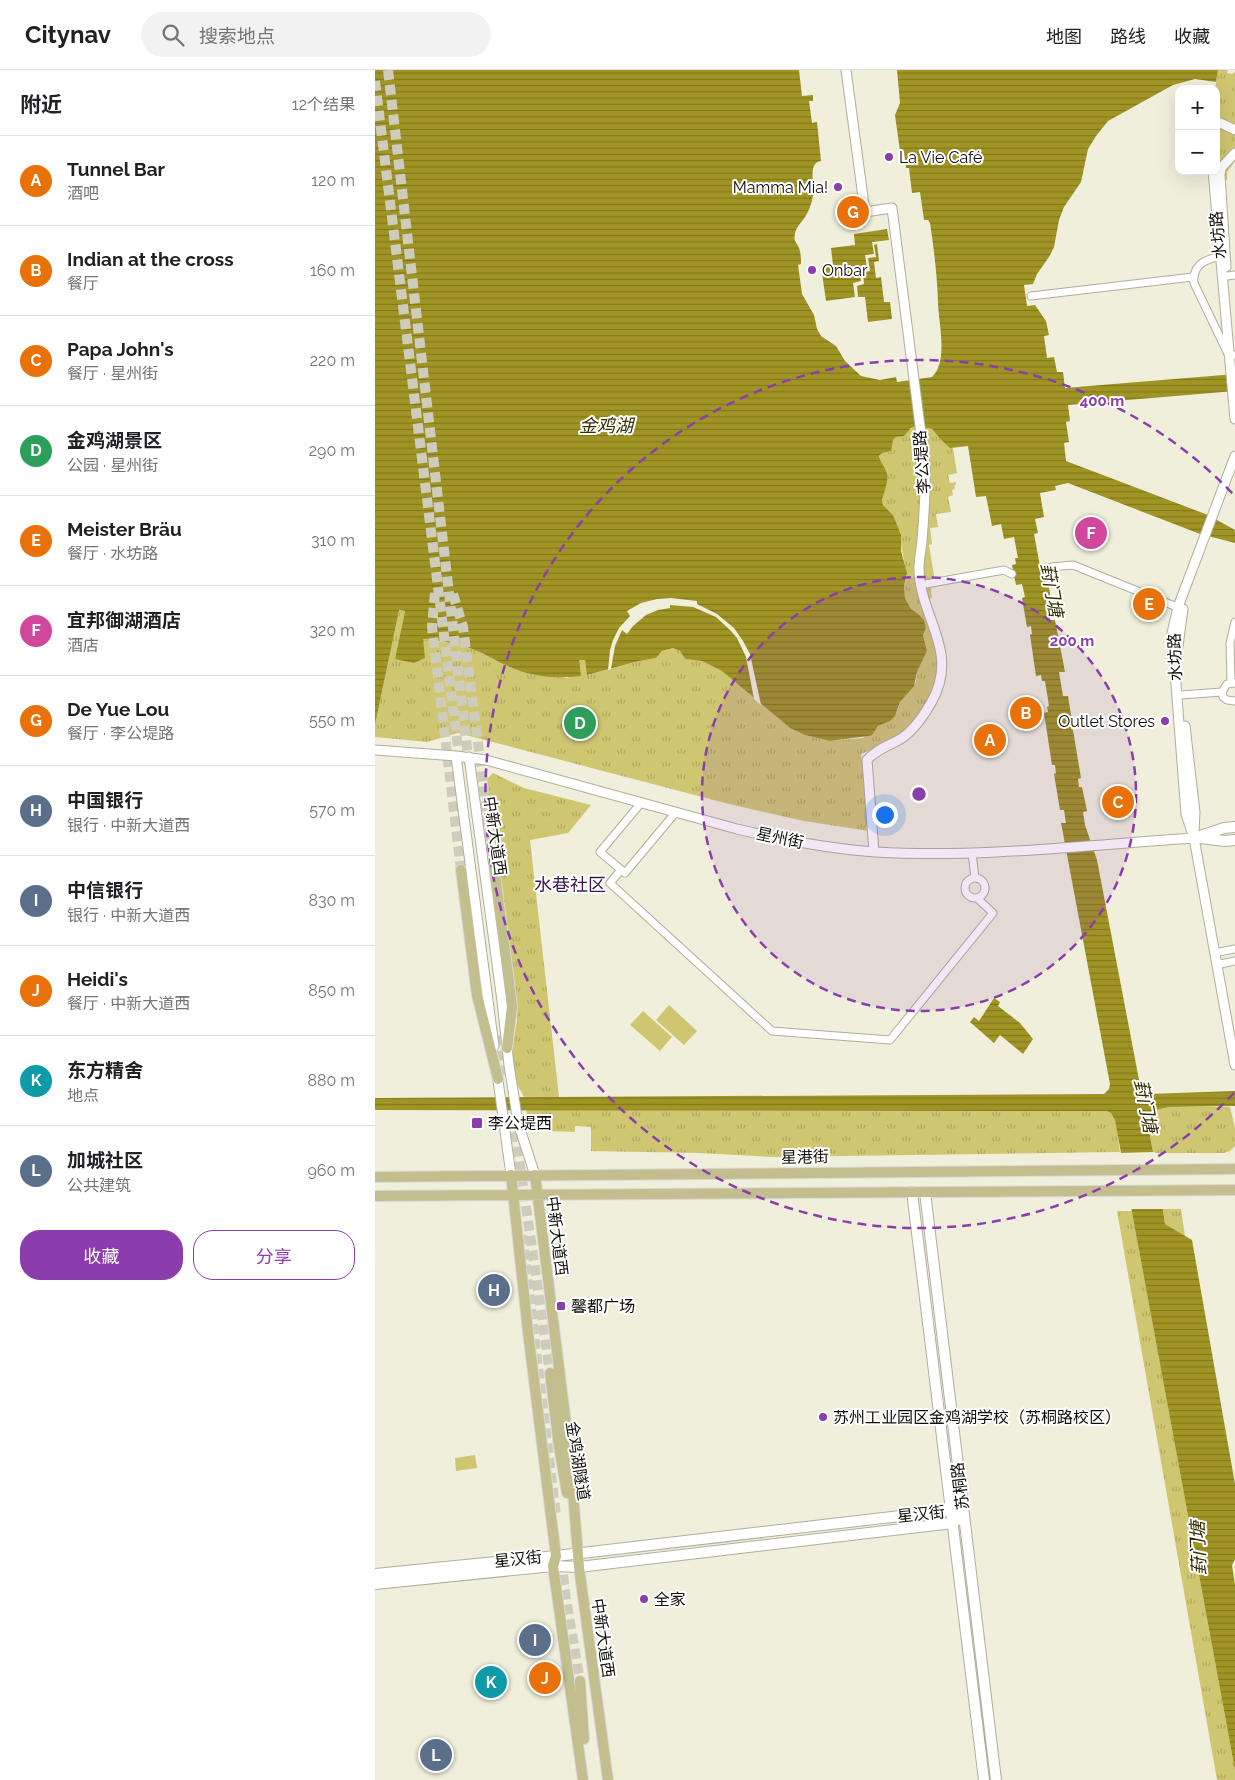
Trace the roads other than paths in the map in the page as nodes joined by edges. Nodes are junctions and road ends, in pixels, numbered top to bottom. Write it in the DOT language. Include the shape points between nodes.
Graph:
graph roads {
  1 [pos="846,70"];
  2 [pos="1220,123"];
  3 [pos="1235,130"];
  4 [pos="1235,152"];
  5 [pos="1213,175"];
  6 [pos="1223,257"];
  7 [pos="1231,275"];
  8 [pos="1193,277"];
  9 [pos="1031,296"];
  10 [pos="1233,357"];
  11 [pos="1235,419"];
  12 [pos="1235,456"];
  13 [pos="1235,474"];
  14 [pos="1217,514"];
  15 [pos="1051,567"];
  16 [pos="1012,574"];
  17 [pos="920,585"];
  18 [pos="1181,608"];
  19 [pos="1235,622"];
  20 [pos="1233,683"];
  21 [pos="1222,692"];
  22 [pos="1181,695"];
  23 [pos="1235,701"];
  24 [pos="377,750"];
  25 [pos="456,756"];
  26 [pos="469,757"];
  27 [pos="641,803"];
  28 [pos="676,812"];
  29 [pos="1235,827"];
  30 [pos="1194,838"];
  31 [pos="1235,840"];
  32 [pos="874,852"];
  33 [pos="972,853"];
  34 [pos="494,867"];
  35 [pos="461,870"];
  36 [pos="621,870"];
  37 [pos="975,878"];
  38 [pos="977,898"];
  39 [pos="1235,949"];
  40 [pos="1214,953"];
  41 [pos="1235,961"];
  42 [pos="1216,965"];
  43 [pos="507,1048"];
  44 [pos="1235,1065"];
  45 [pos="498,1079"];
  46 [pos="1235,1169"];
  47 [pos="511,1175"];
  48 [pos="535,1175"];
  49 [pos="375,1177"];
  50 [pos="1235,1190"];
  51 [pos="912,1192"];
  52 [pos="925,1192"];
  53 [pos="513,1195"];
  54 [pos="537,1195"];
  55 [pos="375,1196"];
  56 [pos="927,1212"];
  57 [pos="915,1214"];
  58 [pos="550,1373"];
  59 [pos="949,1390"];
  60 [pos="937,1392"];
  61 [pos="952,1510"];
  62 [pos="964,1515"];
  63 [pos="953,1523"];
  64 [pos="795,1528"];
  65 [pos="797,1541"];
  66 [pos="578,1553"];
  67 [pos="555,1561"];
  68 [pos="579,1567"];
  69 [pos="375,1574"];
  70 [pos="375,1584"];
  71 [pos="981,1652"];
  72 [pos="969,1653"];
  73 [pos="580,1680"];
  74 [pos="585,1780"];
  75 [pos="608,1780"];
  76 [pos="984,1780"];
  77 [pos="996,1780"];
  1 -- 17 [label="street, 李公堤路" via="865,212 892,208 926,491"];
  2 -- 3 [label="street"];
  4 -- 6 [label="street, 水坊路" via="1221,168 1220,175"];
  5 -- 6 [label="street, 水坊路"];
  6 -- 7 [label="street, 水坊路"];
  6 -- 8 [label="street" via="1202,262"];
  6 -- 10 [label="street, 水坊路"];
  7 -- 10 [label="street, 水坊路"];
  8 -- 9 [label="street"];
  8 -- 10 [label="street"];
  10 -- 11 [label="street, 水坊路"];
  12 -- 14 [label="street, 水坊路"];
  13 -- 14 [label="street, 水坊路"];
  14 -- 18 [label="street, 水坊路"];
  15 -- 18 [label="street" via="1073,565"];
  16 -- 17 [label="street" via="1004,570"];
  17 -- 32 [label="street, 李公堤路" via="938,637 941,676 931,703 917,723 903,737 867,760"];
  18 -- 22 [label="street, 水坊路" via="1177,646"];
  18 -- 30 [label="street, 水坊路" via="1172,633 1186,814"];
  19 -- 20 [label="street" via="1230,644"];
  20 -- 21 [label="street" via="1225,685"];
  21 -- 22 [label="street"];
  21 -- 23 [label="street" via="1227,700"];
  22 -- 30 [label="street, 水坊路" via="1195,812"];
  24 -- 25 [label="street, 星州街"];
  25 -- 26 [label="street, 星州街"];
  25 -- 45 [label="street, 中新大道西"];
  26 -- 27 [label="street, 星州街"];
  26 -- 43 [label="street, 中新大道西"];
  27 -- 28 [label="street, 星州街"];
  27 -- 36 [label="street" via="600,852"];
  28 -- 32 [label="street, 星州街" via="779,839"];
  28 -- 36 [label="street" via="625,873"];
  29 -- 30 [label="main road, 星州街"];
  30 -- 31 [label="main road, 星州街"];
  30 -- 33 [label="street, 星州街"];
  30 -- 40 [label="street, 水坊路"];
  32 -- 33 [label="street, 星州街"];
  33 -- 37 [label="street"];
  34 -- 43 [label="main road" via="512,1006"];
  35 -- 45 [label="main road" via="477,995"];
  36 -- 38 [label="street" via="610,883 772,1031 890,1040 993,913"];
  37 -- 38 [label="street" via="984,886 984,892"];
  37 -- 38 [label="street" via="965,889 971,897"];
  39 -- 40 [label="street"];
  40 -- 42 [label="street, 水坊路"];
  41 -- 42 [label="street"];
  42 -- 44 [label="street, 水坊路"];
  43 -- 48 [label="street, 中新大道西" via="518,1123"];
  45 -- 47 [label="street, 中新大道西"];
  46 -- 48 [label="main road, 星港街"];
  47 -- 48 [label="main road, 星港街"];
  47 -- 49 [label="main road, 星港街"];
  47 -- 53 [label="main road, 中新大道西"];
  48 -- 54 [label="main road, 中新大道西"];
  50 -- 52 [label="main road"];
  51 -- 52 [label="main road"];
  51 -- 54 [label="main road"];
  51 -- 57 [label="main road, 苏桐路"];
  52 -- 56 [label="main road, 苏桐路"];
  53 -- 54 [label="main road"];
  53 -- 55 [label="main road"];
  53 -- 67 [label="main road, 中新大道西"];
  54 -- 66 [label="main road, 中新大道西" via="570,1456"];
  56 -- 57 [label="main road"];
  56 -- 59 [label="main road, 苏桐路"];
  57 -- 60 [label="main road, 苏桐路"];
  58 -- 66 [label="main road, 金鸡湖隧道"];
  59 -- 60 [label="main road"];
  59 -- 62 [label="main road, 苏桐路"];
  60 -- 61 [label="main road, 苏桐路"];
  61 -- 62 [label="main road, 星汉街"];
  61 -- 63 [label="main road, 苏桐路"];
  61 -- 64 [label="main road, 星汉街"];
  62 -- 63 [label="main road, 星汉街"];
  62 -- 71 [label="main road, 苏桐路"];
  63 -- 65 [label="main road, 星汉街"];
  63 -- 72 [label="main road, 苏桐路"];
  64 -- 65 [label="main road"];
  64 -- 66 [label="main road, 星汉街"];
  65 -- 68 [label="main road, 星汉街"];
  66 -- 67 [label="main road, 星汉街"];
  66 -- 68 [label="main road, 中新大道西"];
  67 -- 68 [label="main road, 星汉街"];
  67 -- 69 [label="main road, 星汉街"];
  67 -- 70 [label="main road, 星汉街"];
  67 -- 74 [label="main road, 中新大道西"];
  68 -- 75 [label="main road, 中新大道西"];
  71 -- 72 [label="main road"];
  71 -- 77 [label="main road, 苏桐路"];
  72 -- 76 [label="main road, 苏桐路"];
  73 -- 74 [label="main road"];
}
